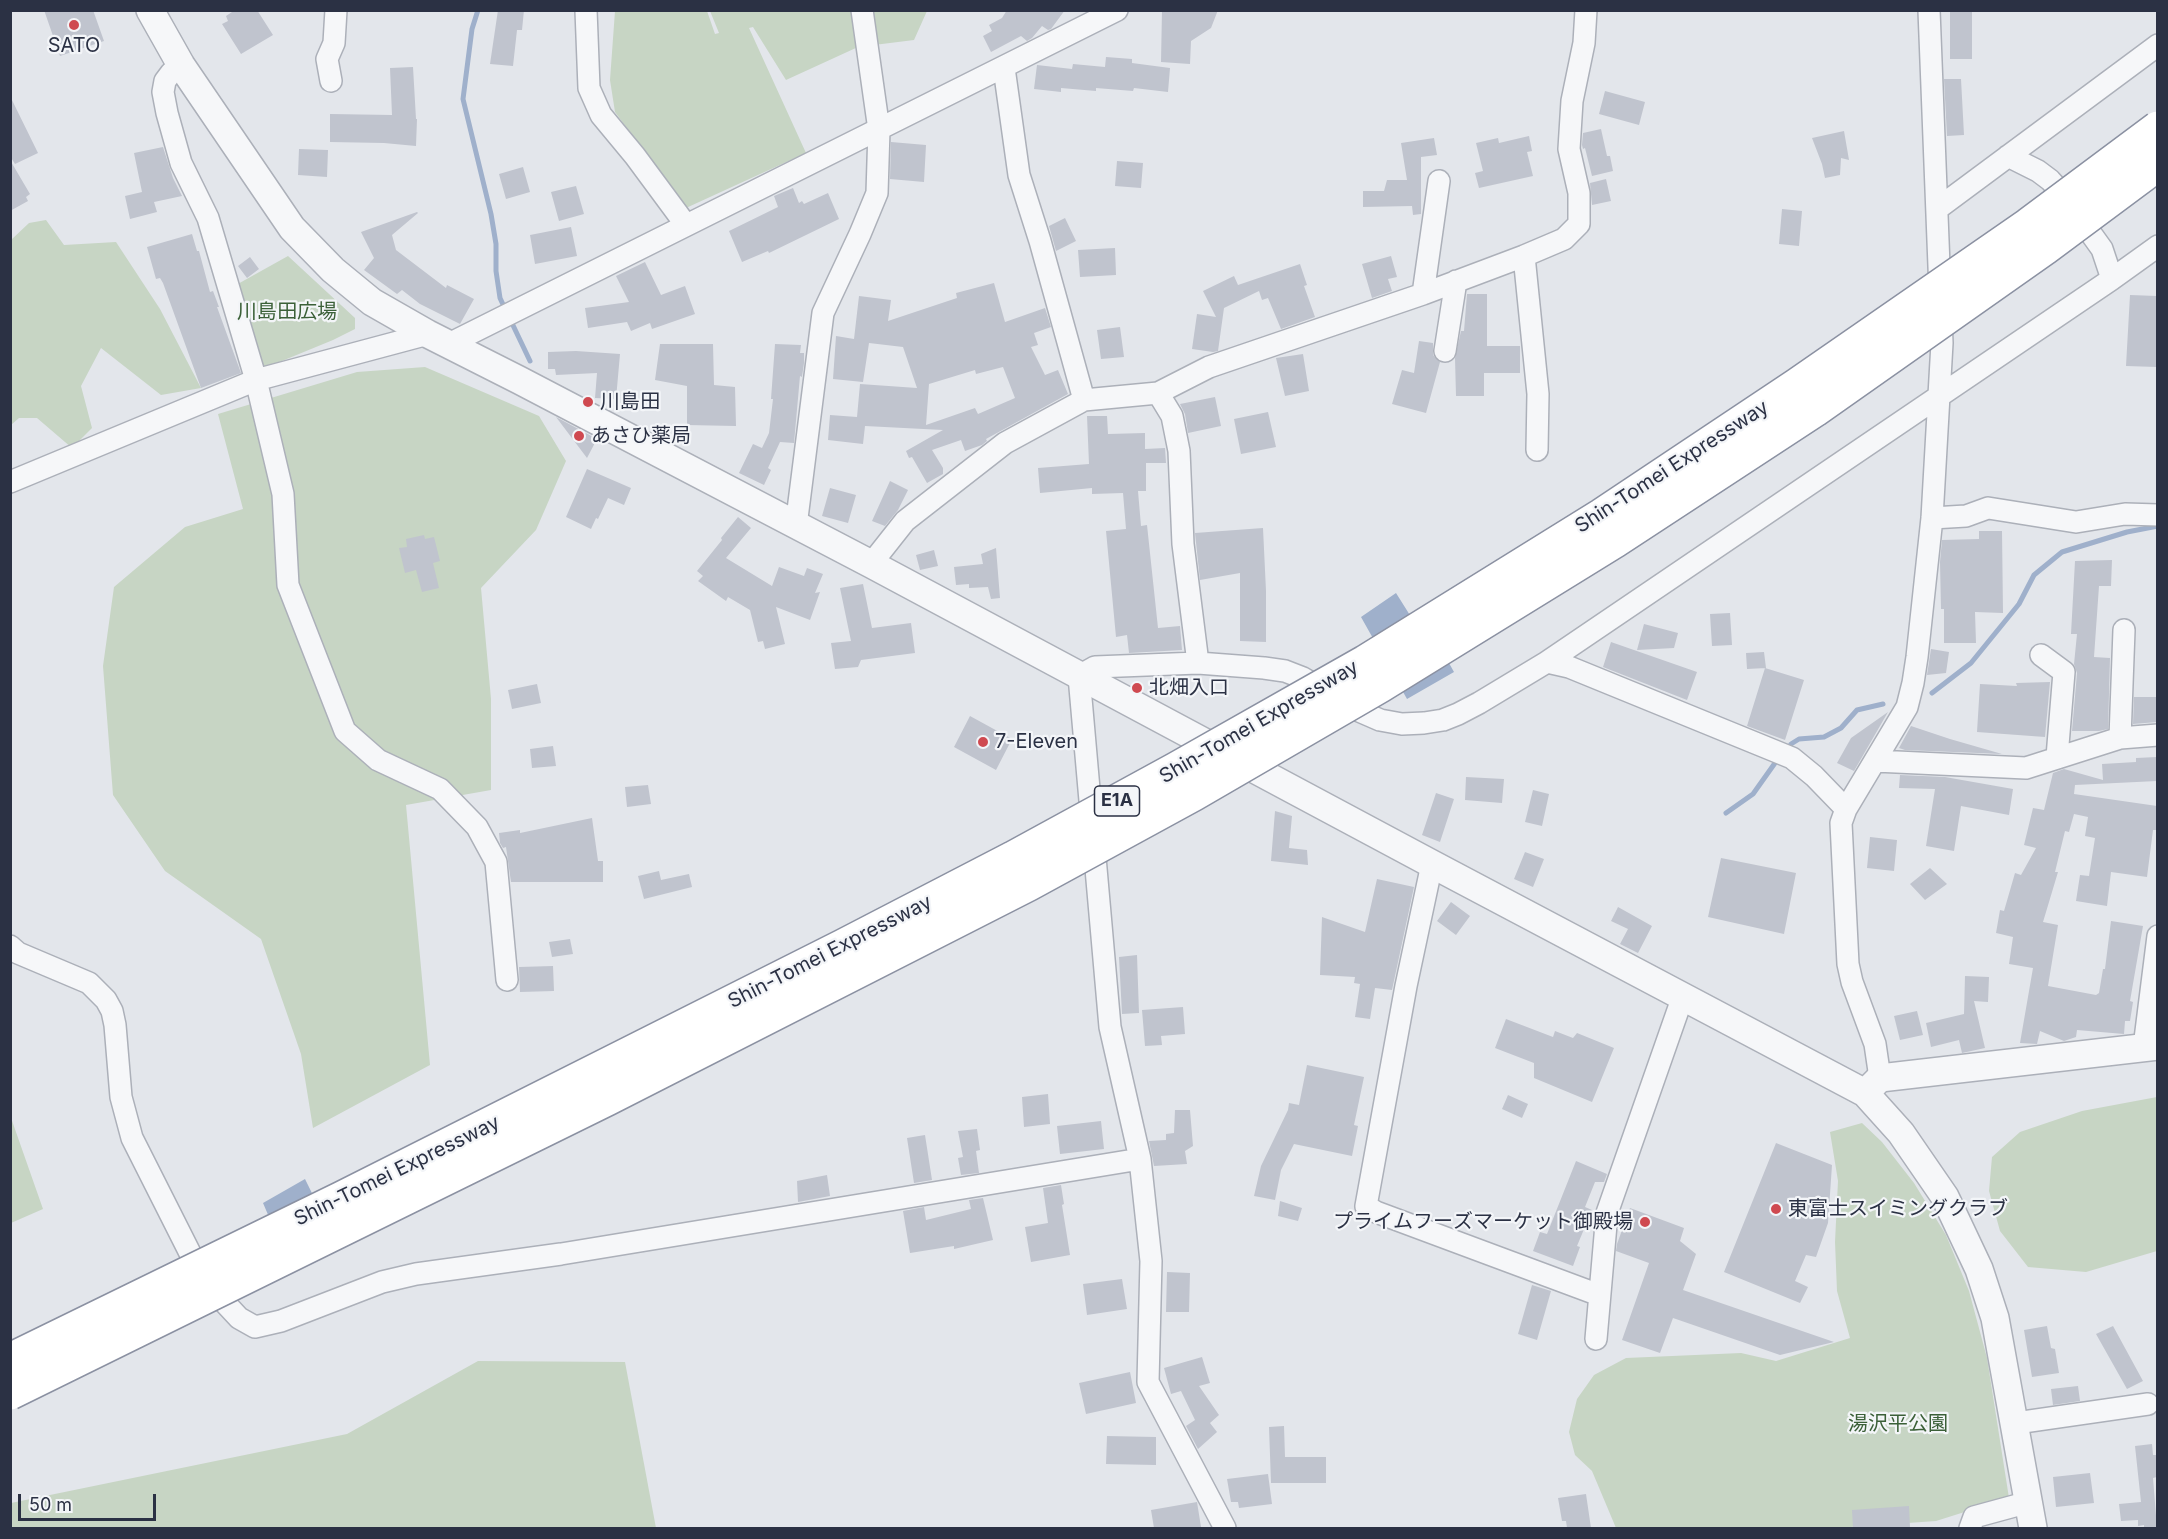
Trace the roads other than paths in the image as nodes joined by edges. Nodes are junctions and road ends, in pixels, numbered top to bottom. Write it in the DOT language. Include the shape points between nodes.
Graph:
graph roads {
  1 [pos="150,10"];
  2 [pos="336,10"];
  3 [pos="586,10"];
  4 [pos="862,10"];
  5 [pos="1084,10"];
  6 [pos="1117,10"];
  7 [pos="1586,10"];
  8 [pos="1929,10"];
  9 [pos="1067,35"];
  10 [pos="2157,45"];
  11 [pos="181,65"];
  12 [pos="1004,68"];
  13 [pos="331,81"];
  14 [pos="2157,128"];
  15 [pos="879,130"];
  16 [pos="2008,156"];
  17 [pos="2157,164"];
  18 [pos="1439,181"];
  19 [pos="1937,209"];
  20 [pos="686,225"];
  21 [pos="2157,246"];
  22 [pos="1524,256"];
  23 [pos="2112,279"];
  24 [pos="1456,281"];
  25 [pos="1423,294"];
  26 [pos="438,339"];
  27 [pos="1444,351"];
  28 [pos="256,380"];
  29 [pos="1158,393"];
  30 [pos="1939,396"];
  31 [pos="1084,400"];
  32 [pos="1537,450"];
  33 [pos="10,482"];
  34 [pos="2157,515"];
  35 [pos="1932,518"];
  36 [pos="796,526"];
  37 [pos="871,564"];
  38 [pos="2124,630"];
  39 [pos="2041,655"];
  40 [pos="1547,662"];
  41 [pos="1198,663"];
  42 [pos="1079,676"];
  43 [pos="2157,735"];
  44 [pos="2120,738"];
  45 [pos="2057,758"];
  46 [pos="1875,761"];
  47 [pos="1846,808"];
  48 [pos="1432,864"];
  49 [pos="2157,936"];
  50 [pos="10,946"];
  51 [pos="507,980"];
  52 [pos="1683,996"];
  53 [pos="2151,1047"];
  54 [pos="1873,1086"];
  55 [pos="1140,1159"];
  56 [pos="1599,1294"];
  57 [pos="1596,1339"];
  58 [pos="10,1360"];
  59 [pos="10,1393"];
  60 [pos="2148,1404"];
  61 [pos="2016,1423"];
  62 [pos="2029,1502"];
  63 [pos="1226,1528"];
  64 [pos="1970,1528"];
  65 [pos="2033,1528"];
  1 -- 11 [label="street"];
  2 -- 13 [label="street" via="334,43 327,59"];
  3 -- 20 [label="street" via="589,88 601,115"];
  4 -- 15 [label="street"];
  5 -- 9 [label="street"];
  6 -- 9 [label="street"];
  7 -- 22 [label="street" via="1569,149 1579,193 1579,224 1563,239"];
  8 -- 19 [label="street"];
  9 -- 12 [label="street"];
  10 -- 16 [label="street"];
  11 -- 26 [label="street" via="292,228 372,302"];
  11 -- 28 [label="street" via="165,81 167,113 181,163 208,218"];
  12 -- 15 [label="street"];
  12 -- 31 [label="street" via="1019,175"];
  14 -- 58 [label="highway, Shin-Tomei Expressway / E1A, bridge" via="2028,225 1788,392 1602,515 1365,662 1013,858 864,935 373,1183"];
  15 -- 20 [label="street"];
  15 -- 36 [label="street" via="877,194 823,312"];
  16 -- 19 [label="street"];
  16 -- 23 [label="street" via="2038,171 2061,192 2102,249"];
  17 -- 59 [label="highway, Shin-Tomei Expressway / E1A, bridge" via="1815,410 1380,686 1194,794 1029,884 607,1099"];
  18 -- 25 [label="street"];
  19 -- 30 [label="street" via="1942,343"];
  20 -- 26 [label="street" via="576,282"];
  21 -- 23 [label="street"];
  22 -- 24 [label="street"];
  22 -- 32 [label="street" via="1538,394"];
  23 -- 30 [label="street"];
  24 -- 25 [label="street"];
  24 -- 27 [label="street"];
  25 -- 29 [label="street" via="1209,367"];
  26 -- 28 [label="street"];
  26 -- 36 [label="street"];
  28 -- 33 [label="street"];
  28 -- 51 [label="street" via="283,494 288,585 345,731 378,760 440,789 477,827 496,862"];
  29 -- 31 [label="street"];
  29 -- 41 [label="street" via="1172,416 1179,451 1183,544"];
  30 -- 35 [label="street"];
  30 -- 40 [label="street"];
  31 -- 37 [label="street" via="1005,443 906,521"];
  34 -- 35 [label="street" via="2125,514 2076,522 1988,508 1966,516"];
  35 -- 46 [label="street" via="1913,683 1907,707"];
  36 -- 37 [label="street"];
  37 -- 42 [label="street"];
  38 -- 44 [label="street"];
  39 -- 45 [label="street" via="2064,672"];
  40 -- 41 [label="street" via="1458,714 1443,720 1402,724 1357,710 1285,671"];
  40 -- 47 [label="street" via="1569,667 1792,758"];
  41 -- 42 [label="street" via="1095,668"];
  42 -- 48 [label="street"];
  42 -- 55 [label="street" via="1110,1027"];
  43 -- 44 [label="street"];
  44 -- 45 [label="street"];
  45 -- 46 [label="street" via="2026,768"];
  46 -- 47 [label="street"];
  47 -- 54 [label="street" via="1841,823 1848,964 1875,1044"];
  48 -- 52 [label="street"];
  48 -- 56 [label="street" via="1365,1206"];
  49 -- 53 [label="street"];
  50 -- 55 [label="street" via="88,983 106,1000 115,1025 121,1098 132,1138 211,1288 239,1318 255,1327 281,1321 382,1282 416,1274"];
  52 -- 54 [label="street"];
  52 -- 56 [label="street" via="1607,1213"];
  53 -- 54 [label="street"];
  54 -- 61 [label="street" via="1946,1197 1964,1233 1994,1312"];
  55 -- 63 [label="street" via="1151,1261 1148,1382"];
  56 -- 57 [label="street"];
  60 -- 61 [label="street"];
  61 -- 62 [label="street"];
  62 -- 64 [label="street" via="1974,1517"];
  62 -- 65 [label="street"];
}
